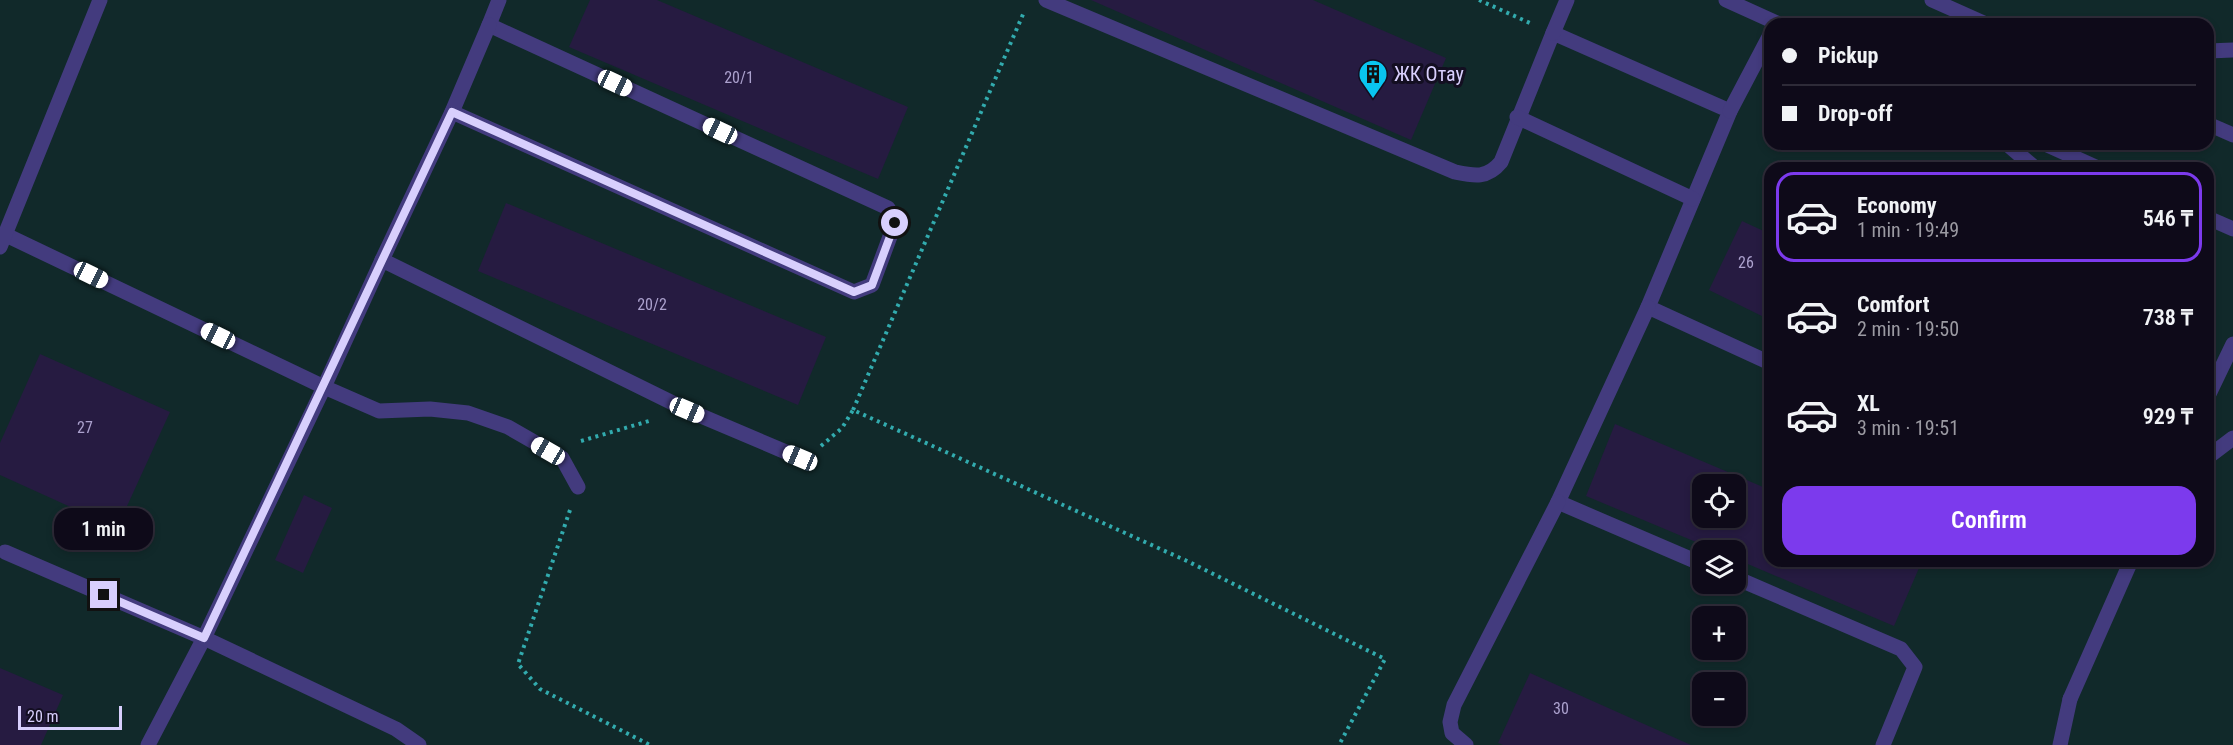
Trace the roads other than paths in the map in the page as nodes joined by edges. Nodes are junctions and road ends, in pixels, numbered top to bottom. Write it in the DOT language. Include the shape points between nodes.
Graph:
graph roads {
  1 [pos="100,0"];
  2 [pos="499,0"];
  3 [pos="1046,0"];
  4 [pos="1567,0"];
  5 [pos="1726,0"];
  6 [pos="1932,0"];
  7 [pos="1972,18"];
  8 [pos="1764,21"];
  9 [pos="489,25"];
  10 [pos="1553,33"];
  11 [pos="1764,48"];
  12 [pos="2233,50"];
  13 [pos="2214,51"];
  14 [pos="1730,111"];
  15 [pos="452,112"];
  16 [pos="1517,117"];
  17 [pos="2214,127"];
  18 [pos="2233,135"];
  19 [pos="2014,150"];
  20 [pos="2058,150"];
  21 [pos="2028,162"];
  22 [pos="2085,162"];
  23 [pos="1693,199"];
  24 [pos="2214,221"];
  25 [pos="2233,229"];
  26 [pos="3,241"];
  27 [pos="382,260"];
  28 [pos="1648,307"];
  29 [pos="2233,344"];
  30 [pos="1764,360"];
  31 [pos="2214,384"];
  32 [pos="324,387"];
  33 [pos="2233,438"];
  34 [pos="2214,452"];
  35 [pos="800,458"];
  36 [pos="578,487"];
  37 [pos="1558,502"];
  38 [pos="4,552"];
  39 [pos="1692,560"];
  40 [pos="2128,567"];
  41 [pos="1746,582"];
  42 [pos="204,638"];
  43 [pos="148,745"];
  44 [pos="419,745"];
  45 [pos="1466,745"];
  46 [pos="1883,745"];
  47 [pos="2060,745"];
  1 -- 26 [label="street"];
  2 -- 9 [label="street"];
  3 -- 16 [label="street" via="1455,172 1485,175 1495,170"];
  4 -- 10 [label="street"];
  5 -- 8 [label="street"];
  6 -- 7 [label="street"];
  9 -- 15 [label="street"];
  9 -- 15 [label="street" via="888,208 895,223 872,285 854,292"];
  10 -- 14 [label="street"];
  10 -- 16 [label="street"];
  11 -- 14 [label="street"];
  12 -- 13 [label="street"];
  14 -- 23 [label="street"];
  15 -- 27 [label="street"];
  16 -- 23 [label="street"];
  17 -- 18 [label="street"];
  19 -- 21 [label="street"];
  20 -- 22 [label="street"];
  23 -- 28 [label="street"];
  24 -- 25 [label="street"];
  26 -- 32 [label="street"];
  27 -- 32 [label="street"];
  27 -- 35 [label="street" via="687,410"];
  28 -- 30 [label="street"];
  28 -- 37 [label="street"];
  29 -- 31 [label="street"];
  32 -- 36 [label="street" via="379,411 430,409 468,413 508,428 562,458"];
  32 -- 42 [label="street"];
  33 -- 34 [label="street"];
  37 -- 39 [label="street"];
  37 -- 45 [label="street" via="1454,705 1452,733"];
  38 -- 42 [label="street"];
  40 -- 47 [label="street" via="2070,699"];
  41 -- 46 [label="street" via="1901,649 1915,667"];
  42 -- 43 [label="street"];
  42 -- 44 [label="street" via="396,729"];
}
